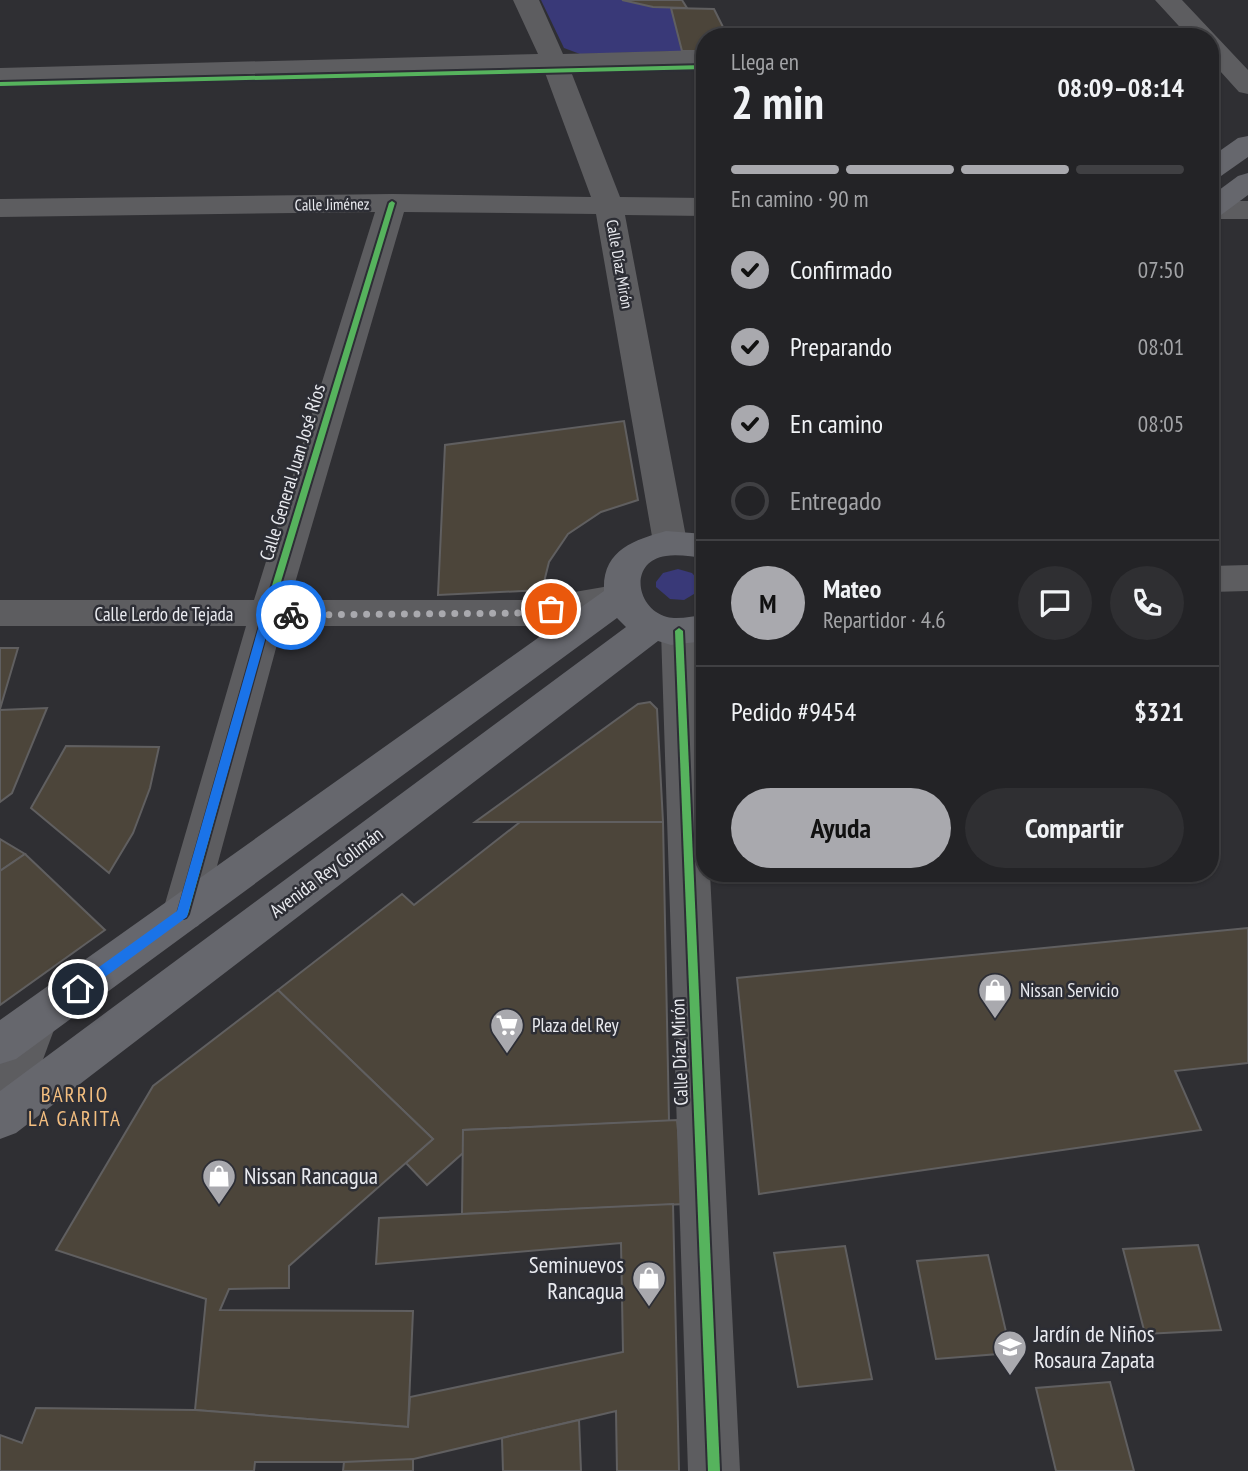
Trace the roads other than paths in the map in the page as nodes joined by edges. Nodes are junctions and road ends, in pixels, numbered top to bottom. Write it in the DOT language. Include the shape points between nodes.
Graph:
graph roads {
  1 [pos="526,0"];
  2 [pos="1168,0"];
  3 [pos="1194,28"];
  4 [pos="1219,45"];
  5 [pos="1248,45"];
  6 [pos="1219,54"];
  7 [pos="696,58"];
  8 [pos="554,62"];
  9 [pos="0,76"];
  10 [pos="1248,86"];
  11 [pos="1248,144"];
  12 [pos="1219,164"];
  13 [pos="1248,182"];
  14 [pos="392,203"];
  15 [pos="1219,204"];
  16 [pos="610,206"];
  17 [pos="696,207"];
  18 [pos="0,208"];
  19 [pos="1219,210"];
  20 [pos="1248,211"];
  21 [pos="692,540"];
  22 [pos="1248,578"];
  23 [pos="1219,579"];
  24 [pos="621,597"];
  25 [pos="0,614"];
  26 [pos="267,615"];
  27 [pos="679,628"];
  28 [pos="183,914"];
  29 [pos="36,1019"];
  30 [pos="0,1045"];
  31 [pos="0,1117"];
  32 [pos="713,1471"];
  1 -- 8 [label="street, Calle Díaz Mirón"];
  2 -- 3 [label="street"];
  4 -- 5 [label="street"];
  6 -- 10 [label="street"];
  7 -- 8 [label="street"];
  8 -- 9 [label="street"];
  8 -- 16 [label="street, Calle Díaz Mirón"];
  11 -- 12 [label="main road"];
  13 -- 15 [label="main road"];
  14 -- 16 [label="street, Calle Jiménez"];
  14 -- 18 [label="street, Calle Jiménez"];
  14 -- 26 [label="street, Calle General Juan José Ríos"];
  16 -- 17 [label="street, Calle Jiménez"];
  16 -- 21 [label="street, Calle Díaz Mirón"];
  19 -- 20 [label="street"];
  21 -- 24 [label="main road" via="646,550 632,559 623,570"];
  22 -- 23 [label="street"];
  24 -- 26 [label="street, Calle Lerdo de Tejada" via="528,613"];
  24 -- 27 [label="main road" via="628,608"];
  24 -- 28 [label="main road"];
  25 -- 26 [label="street, Calle Lerdo de Tejada"];
  26 -- 28 [label="street, Calle General Juan José Ríos"];
  27 -- 31 [label="main road, Avenida Rey Colimán"];
  27 -- 32 [label="street, Calle Díaz Mirón"];
  28 -- 29 [label="main road"];
  29 -- 30 [label="main road"];
  29 -- 31 [label="street"];
}
